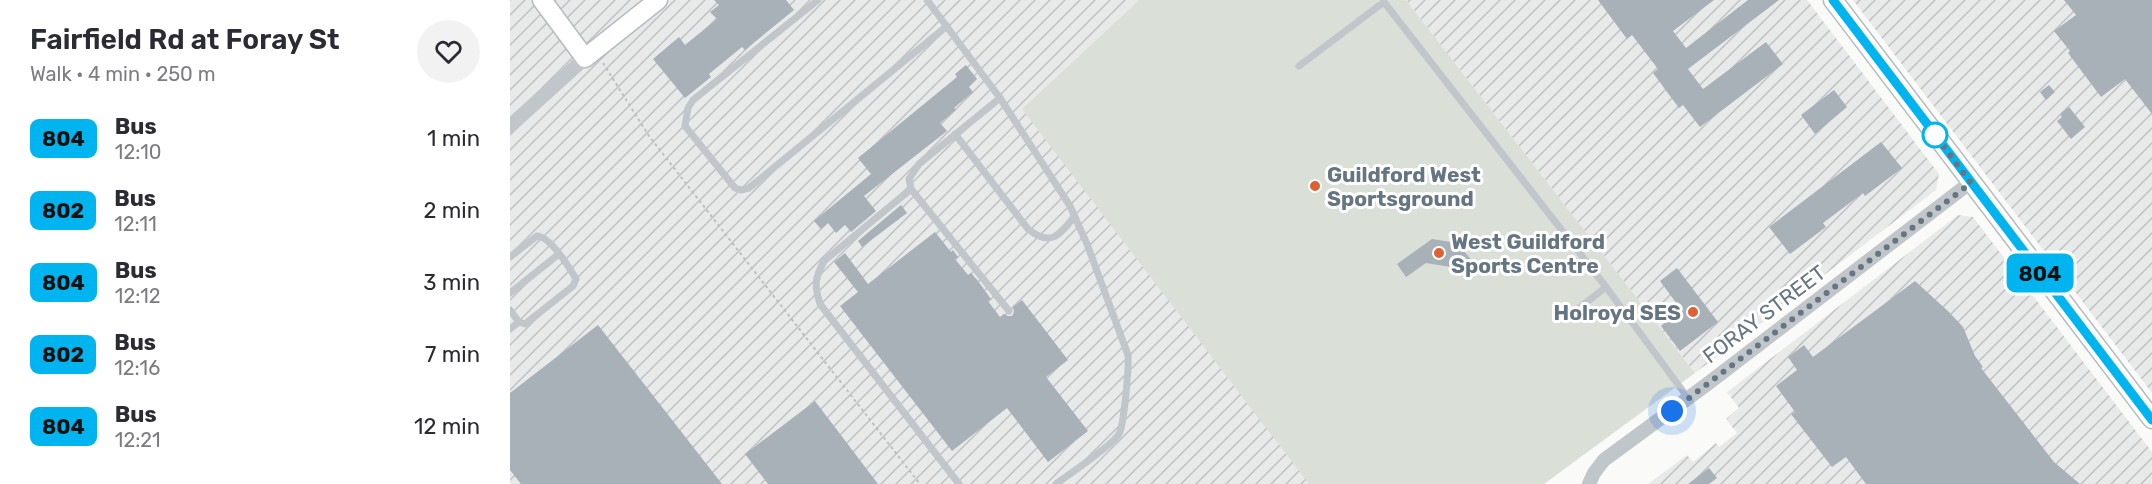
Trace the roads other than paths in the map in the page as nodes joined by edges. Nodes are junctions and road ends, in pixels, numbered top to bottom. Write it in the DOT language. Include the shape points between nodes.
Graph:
graph roads {
  1 [pos="542,0"];
  2 [pos="658,0"];
  3 [pos="818,0"];
  4 [pos="927,0"];
  5 [pos="1833,0"];
  6 [pos="947,26"];
  7 [pos="590,55"];
  8 [pos="1299,66"];
  9 [pos="1000,98"];
  10 [pos="510,126"];
  11 [pos="956,134"];
  12 [pos="1971,183"];
  13 [pos="911,189"];
  14 [pos="1074,217"];
  15 [pos="559,254"];
  16 [pos="510,257"];
  17 [pos="1606,287"];
  18 [pos="510,293"];
  19 [pos="510,310"];
  20 [pos="1009,310"];
  21 [pos="1569,316"];
  22 [pos="519,322"];
  23 [pos="510,329"];
  24 [pos="1688,398"];
  25 [pos="2152,419"];
  26 [pos="959,484"];
  27 [pos="1056,484"];
  28 [pos="1589,484"];
  1 -- 7 [label="main road"];
  2 -- 7 [label="main road"];
  3 -- 6 [label="lane" via="688,108 685,126 735,188 749,188"];
  4 -- 6 [label="lane"];
  5 -- 12 [label="main road"];
  6 -- 9 [label="lane"];
  7 -- 10 [label="street"];
  8 -- 17 [label="lane" via="1384,2"];
  9 -- 11 [label="lane"];
  9 -- 14 [label="lane"];
  11 -- 13 [label="lane" via="919,164 909,179"];
  11 -- 14 [label="lane" via="1038,237 1050,239"];
  12 -- 24 [label="street, FORAY STREET"];
  12 -- 25 [label="main road"];
  13 -- 20 [label="lane"];
  13 -- 26 [label="lane" via="824,261 816,275 815,289 820,304"];
  14 -- 27 [label="lane" via="1128,355 1129,370 1119,434"];
  15 -- 16 [label="lane" via="544,237 537,236"];
  15 -- 18 [label="lane"];
  15 -- 22 [label="lane" via="576,284 525,324"];
  17 -- 21 [label="lane"];
  17 -- 24 [label="lane"];
  19 -- 22 [label="lane"];
  22 -- 23 [label="lane"];
  24 -- 28 [label="street, FORAY STREET" via="1604,460"];
}
